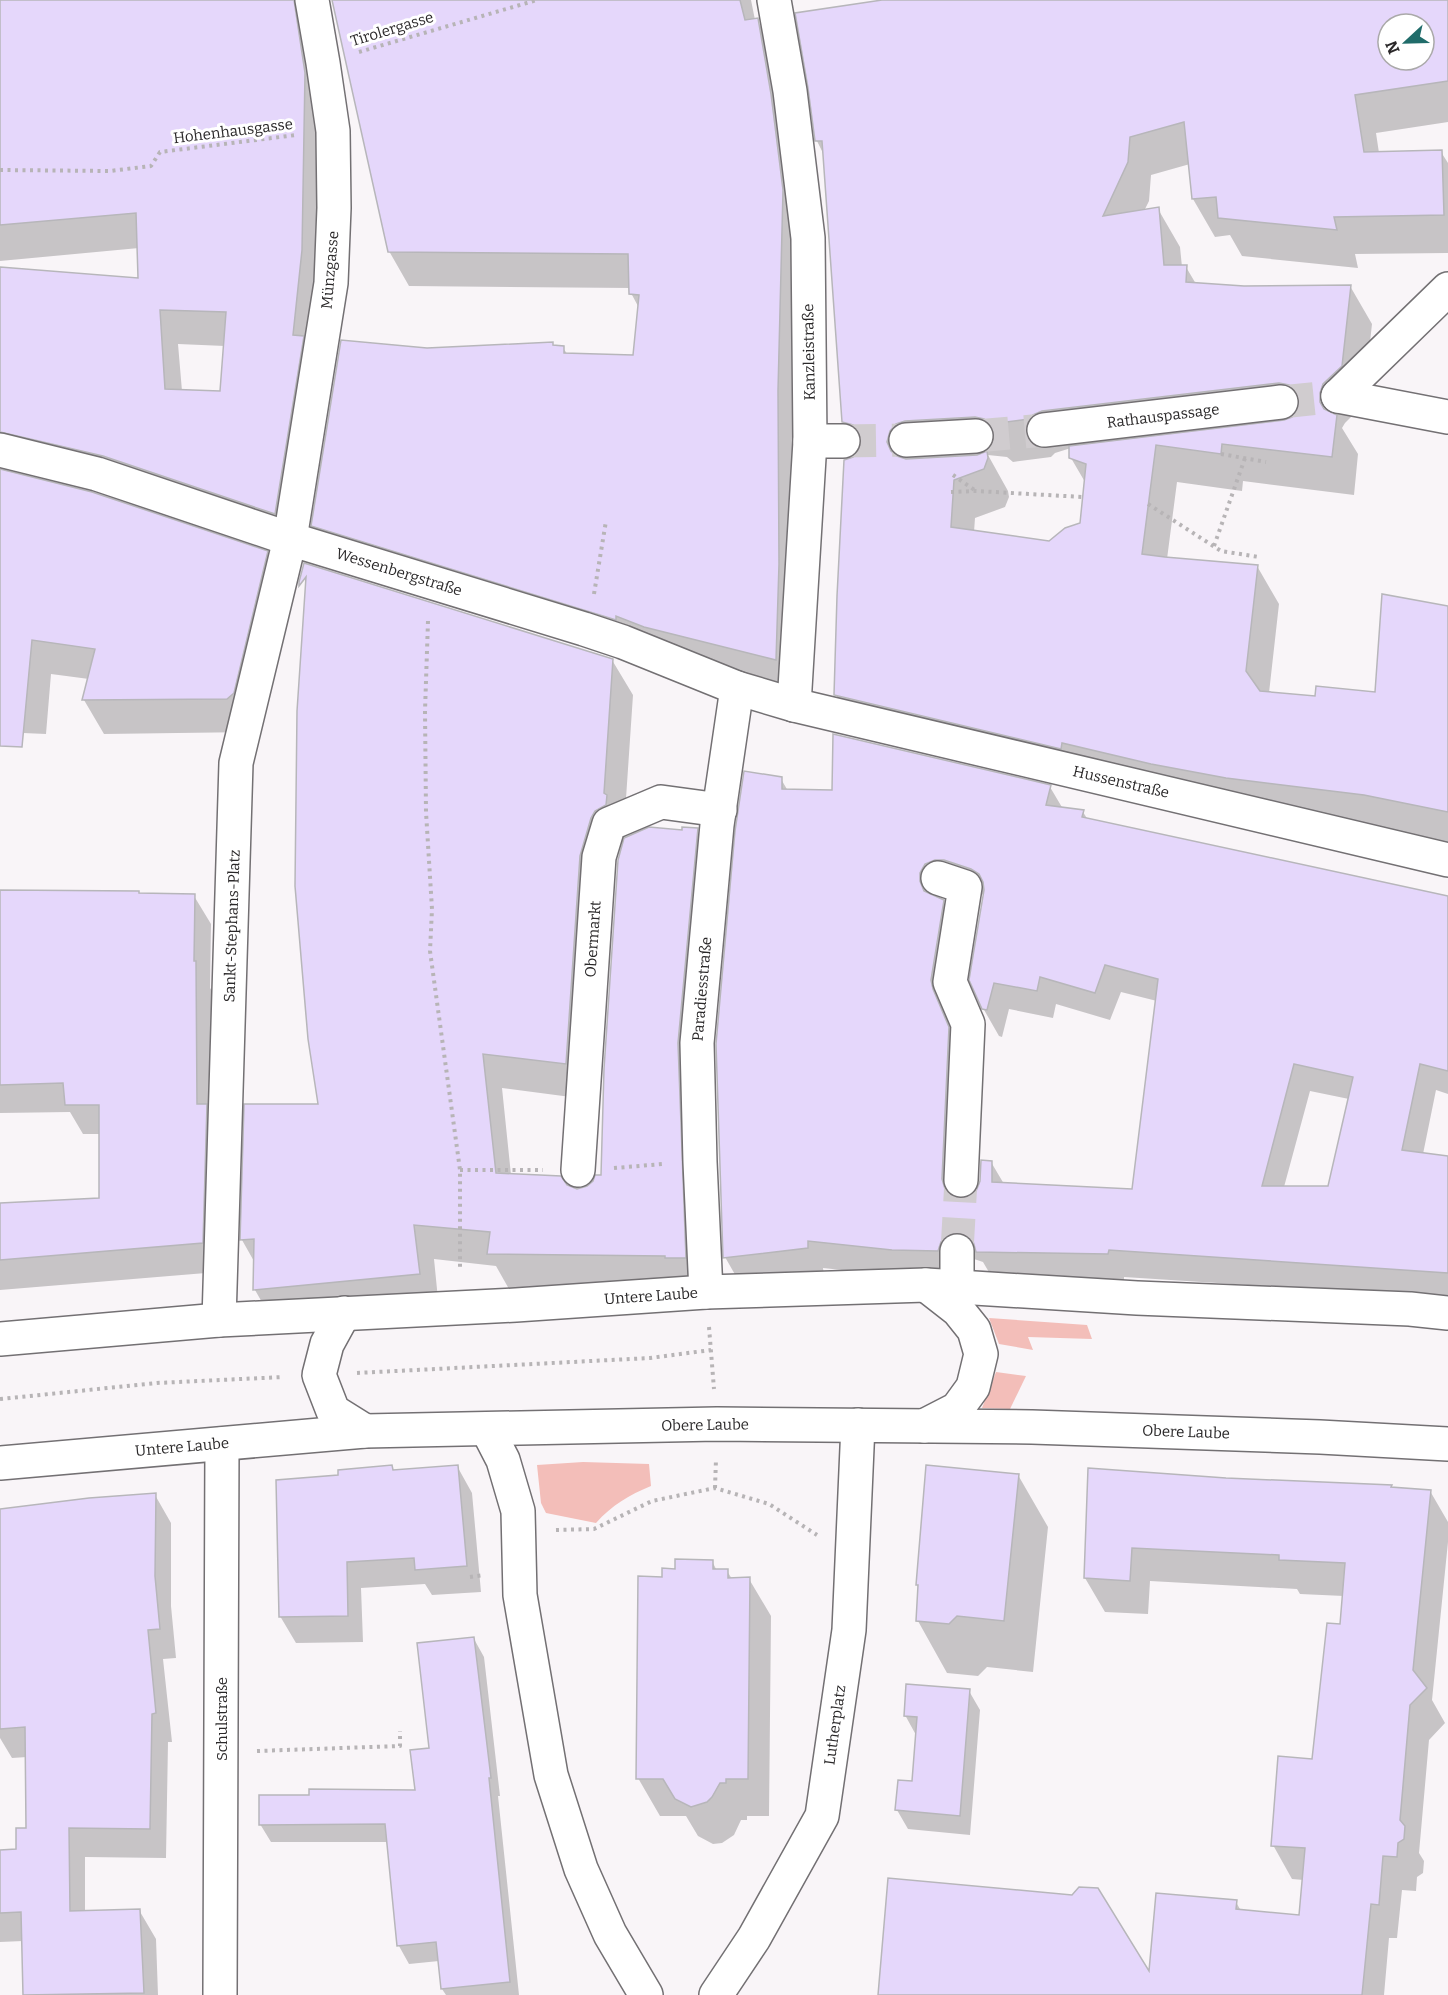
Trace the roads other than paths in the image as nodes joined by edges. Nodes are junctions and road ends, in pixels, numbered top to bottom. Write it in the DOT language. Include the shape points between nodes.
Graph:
graph roads {
  1 [pos="312,0"];
  2 [pos="774,0"];
  3 [pos="1448,289"];
  4 [pos="1281,402"];
  5 [pos="1448,417"];
  6 [pos="1044,430"];
  7 [pos="976,436"];
  8 [pos="906,440"];
  9 [pos="810,441"];
  10 [pos="843,441"];
  11 [pos="0,450"];
  12 [pos="290,539"];
  13 [pos="737,688"];
  14 [pos="794,705"];
  15 [pos="720,810"];
  16 [pos="1448,860"];
  17 [pos="938,878"];
  18 [pos="578,1170"];
  19 [pos="961,1180"];
  20 [pos="957,1251"];
  21 [pos="942,1287"];
  22 [pos="707,1306"];
  23 [pos="344,1313"];
  24 [pos="1448,1313"];
  25 [pos="219,1320"];
  26 [pos="0,1339"];
  27 [pos="858,1425"];
  28 [pos="924,1426"];
  29 [pos="487,1429"];
  30 [pos="364,1431"];
  31 [pos="222,1444"];
  32 [pos="1448,1444"];
  33 [pos="0,1463"];
  34 [pos="220,1995"];
  35 [pos="646,1995"];
  36 [pos="716,1995"];
  1 -- 12 [label="street, Münzgasse" via="333,131 331,283"];
  2 -- 9 [label="street, Kanzleistraße" via="808,238"];
  3 -- 5 [label="street" via="1338,396"];
  4 -- 6 [label="street, Rathauspassage"];
  7 -- 8 [label="street"];
  9 -- 10 [label="street"];
  9 -- 14 [label="street, Kanzleistraße"];
  11 -- 12 [label="street, Wessenbergstraße" via="97,474"];
  12 -- 13 [label="street, Wessenbergstraße" via="584,629"];
  12 -- 25 [label="street, Sankt-Stephans-Platz" via="236,763"];
  13 -- 14 [label="street, Wessenbergstraße"];
  13 -- 15 [label="street, Paradiesstraße"];
  14 -- 16 [label="street, Hussenstraße"];
  15 -- 18 [label="street, Obermarkt" via="661,802 609,824 599,857"];
  15 -- 22 [label="street, Paradiesstraße" via="697,1043"];
  17 -- 19 [label="street" via="965,887 950,982 968,1024"];
  20 -- 21 [label="street"];
  21 -- 22 [label="street"];
  21 -- 24 [label="street"];
  21 -- 28 [label="street, Obere Laube" via="974,1330 981,1354 973,1387 957,1409"];
  22 -- 23 [label="street, Untere Laube" via="464,1307"];
  23 -- 25 [label="street, Untere Laube"];
  23 -- 30 [label="street" via="327,1344 319,1375 333,1411"];
  25 -- 26 [label="street, Untere Laube"];
  27 -- 28 [label="street, Obere Laube"];
  27 -- 29 [label="street, Obere Laube"];
  27 -- 36 [label="street, Lutherplatz" via="849,1630 822,1816 754,1938"];
  28 -- 32 [label="street, Obere Laube"];
  29 -- 30 [label="street, Untere Laube"];
  29 -- 35 [label="street" via="503,1460 518,1511 520,1595 551,1775 581,1869 610,1934"];
  30 -- 31 [label="street, Untere Laube"];
  31 -- 33 [label="street, Untere Laube"];
  31 -- 34 [label="street, Schulstraße"];
}
